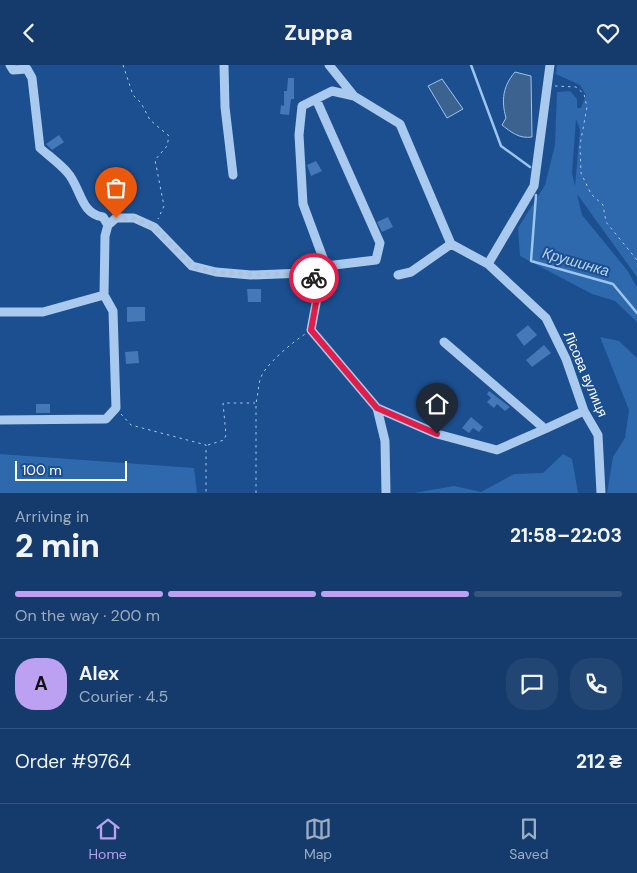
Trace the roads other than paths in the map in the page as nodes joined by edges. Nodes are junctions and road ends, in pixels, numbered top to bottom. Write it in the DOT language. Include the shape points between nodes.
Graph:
graph roads {
  1 [pos="10,65"];
  2 [pos="224,65"];
  3 [pos="330,65"];
  4 [pos="550,65"];
  5 [pos="354,96"];
  6 [pos="316,99"];
  7 [pos="233,175"];
  8 [pos="108,225"];
  9 [pos="451,243"];
  10 [pos="488,264"];
  11 [pos="326,266"];
  12 [pos="398,275"];
  13 [pos="320,281"];
  14 [pos="104,295"];
  15 [pos="0,312"];
  16 [pos="444,342"];
  17 [pos="377,408"];
  18 [pos="584,411"];
  19 [pos="0,420"];
  20 [pos="545,429"];
  21 [pos="386,493"];
  22 [pos="601,493"];
  1 -- 8 [label="street" via="13,70 27,69 32,77 40,148 69,173 86,208 103,217"];
  2 -- 7 [label="street" via="224,107"];
  3 -- 5 [label="street"];
  4 -- 10 [label="street" via="534,186"];
  5 -- 6 [label="street" via="332,91"];
  5 -- 9 [label="street" via="400,124"];
  6 -- 11 [label="street" via="302,106 303,204"];
  6 -- 11 [label="street" via="380,243 376,260"];
  8 -- 13 [label="street" via="116,218 134,218 154,227 192,266 252,275 304,273"];
  8 -- 14 [label="street"];
  9 -- 10 [label="street, Лісова вулиця"];
  9 -- 12 [label="street" via="411,272"];
  10 -- 18 [label="street, Лісова вулиця" via="546,318 566,359"];
  11 -- 13 [label="street"];
  13 -- 17 [label="street" via="311,330"];
  14 -- 15 [label="street" via="43,312"];
  14 -- 19 [label="street" via="113,311 116,408 106,419"];
  16 -- 20 [label="street"];
  17 -- 20 [label="street" via="437,434 497,450"];
  17 -- 21 [label="street" via="385,441"];
  18 -- 20 [label="street"];
  18 -- 22 [label="street, Лісова вулиця" via="598,435"];
}
